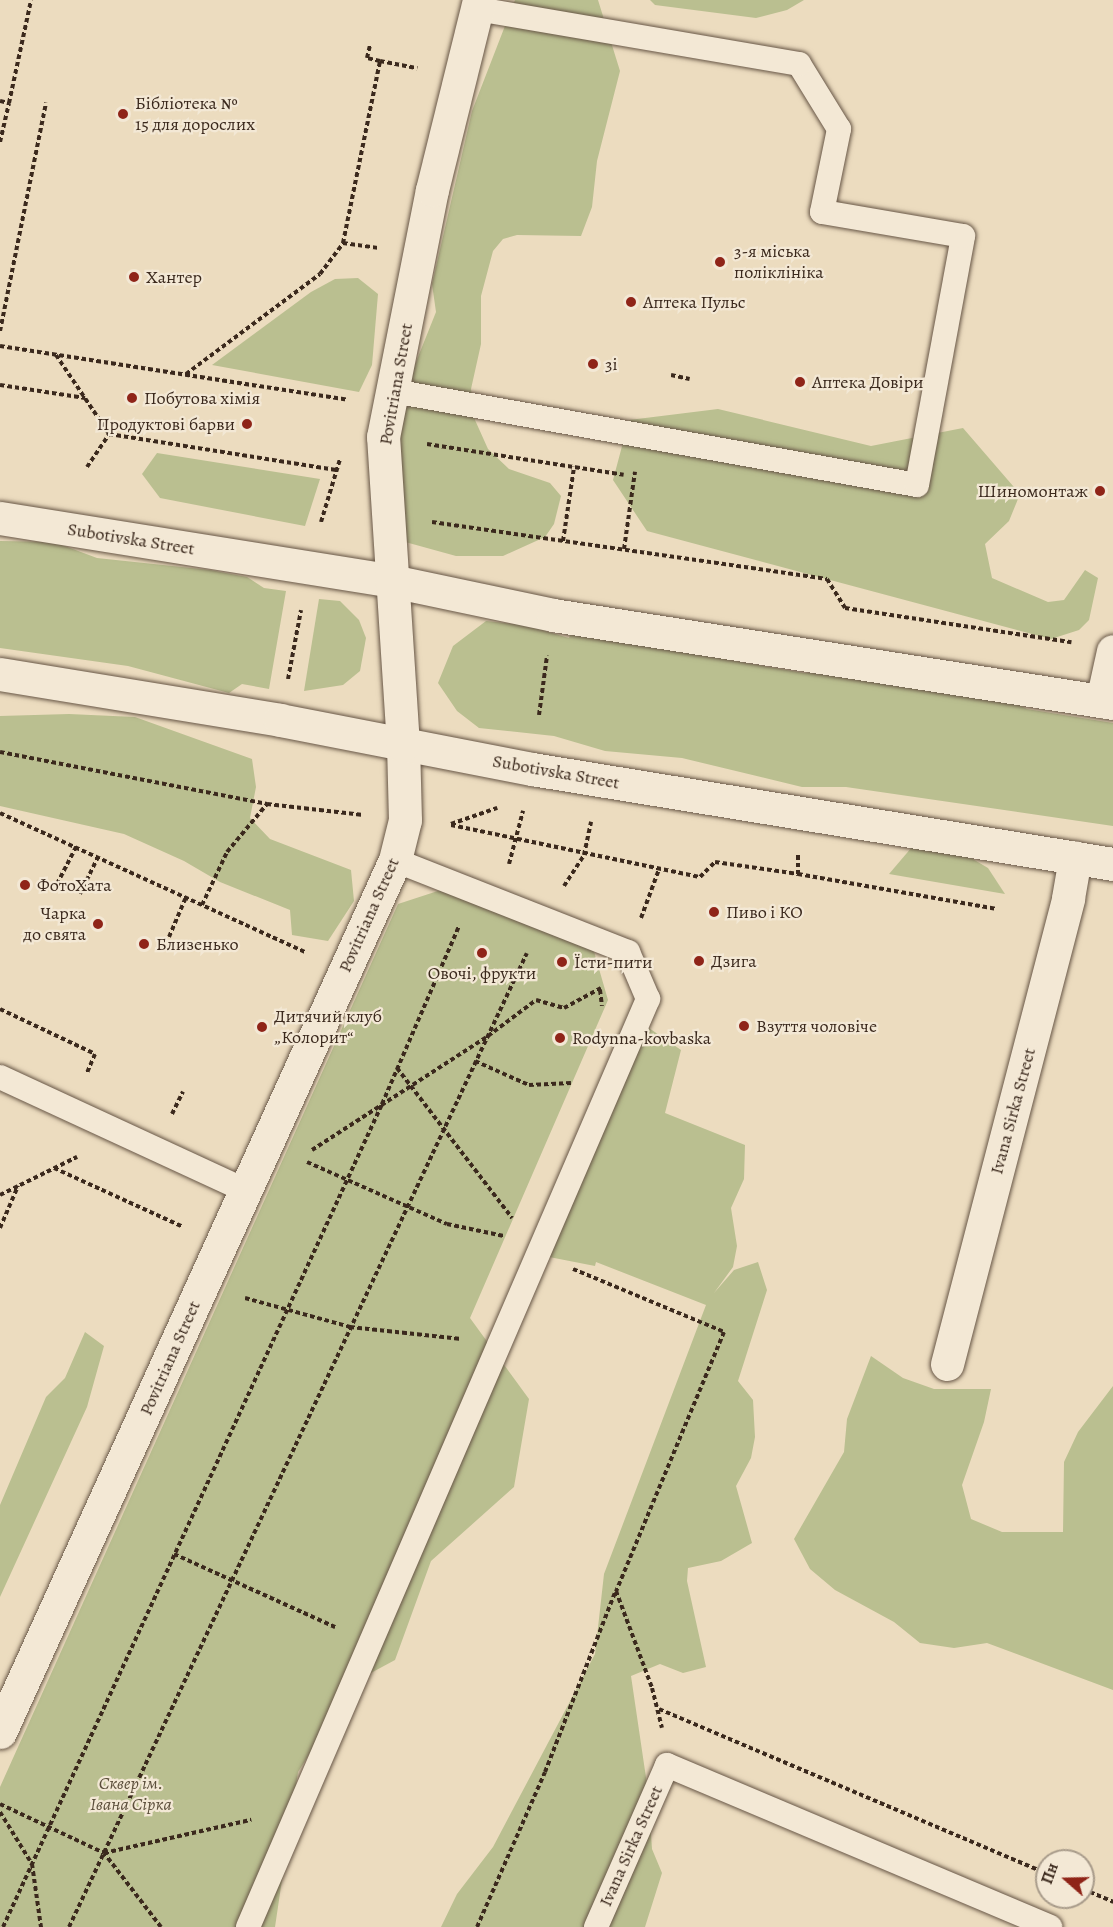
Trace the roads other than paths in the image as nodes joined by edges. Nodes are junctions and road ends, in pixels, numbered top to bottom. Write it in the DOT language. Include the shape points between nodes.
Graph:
graph roads {
  1 [pos="478,5"];
  2 [pos="393,392"];
  3 [pos="0,518"];
  4 [pos="392,581"];
  5 [pos="1113,651"];
  6 [pos="0,674"];
  7 [pos="1108,702"];
  8 [pos="403,746"];
  9 [pos="1075,858"];
  10 [pos="395,860"];
  11 [pos="1113,864"];
  12 [pos="0,1077"];
  13 [pos="244,1190"];
  14 [pos="947,1364"];
  15 [pos="0,1732"];
  16 [pos="248,1927"];
  17 [pos="596,1927"];
  18 [pos="1050,1927"];
  1 -- 2 [label="street, Povitriana Street" via="432,190"];
  1 -- 2 [label="lane" via="799,64 839,129 822,212 963,236 917,485"];
  2 -- 4 [label="street, Povitriana Street" via="383,437"];
  3 -- 4 [label="street, Subotivska Street"];
  4 -- 7 [label="street, Subotivska Street" via="553,615"];
  4 -- 8 [label="street, Povitriana Street"];
  5 -- 7 [label="street"];
  6 -- 8 [label="street, Subotivska Street" via="280,720"];
  8 -- 9 [label="street, Subotivska Street"];
  8 -- 10 [label="street, Povitriana Street" via="405,820"];
  9 -- 11 [label="street, Subotivska Street"];
  9 -- 14 [label="street, Ivana Sirka Street" via="1068,898"];
  10 -- 13 [label="street, Povitriana Street"];
  10 -- 16 [label="lane" via="628,952 648,999"];
  12 -- 13 [label="lane"];
  13 -- 15 [label="street, Povitriana Street"];
  17 -- 18 [label="lane, Ivana Sirka Street" via="667,1765"];
}
